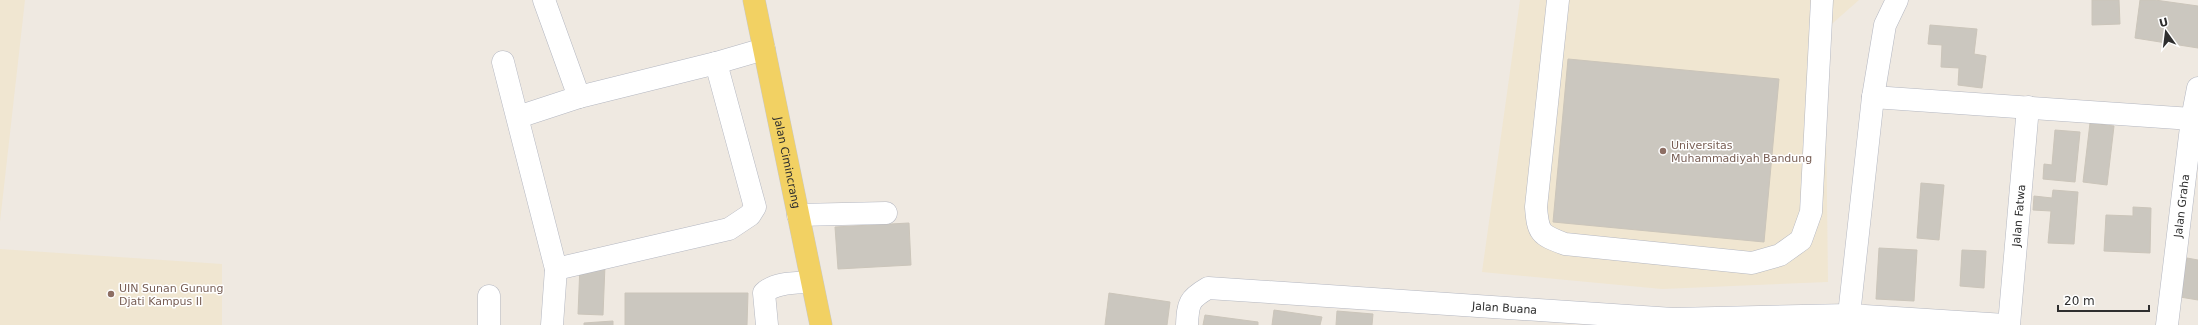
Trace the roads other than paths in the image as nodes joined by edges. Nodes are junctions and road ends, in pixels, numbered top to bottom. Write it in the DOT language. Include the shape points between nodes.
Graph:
graph roads {
  1 [pos="544,0"];
  2 [pos="754,0"];
  3 [pos="1558,0"];
  4 [pos="1822,0"];
  5 [pos="1897,0"];
  6 [pos="764,49"];
  7 [pos="503,62"];
  8 [pos="716,63"];
  9 [pos="2198,88"];
  10 [pos="579,97"];
  11 [pos="1873,97"];
  12 [pos="2028,107"];
  13 [pos="518,117"];
  14 [pos="2192,119"];
  15 [pos="886,213"];
  16 [pos="798,215"];
  17 [pos="556,269"];
  18 [pos="812,282"];
  19 [pos="489,296"];
  20 [pos="1848,320"];
  21 [pos="1673,322"];
  22 [pos="489,325"];
  23 [pos="552,325"];
  24 [pos="767,325"];
  25 [pos="821,325"];
  26 [pos="1187,325"];
  27 [pos="2005,325"];
  28 [pos="2009,325"];
  29 [pos="2167,325"];
  1 -- 10 [label="street"];
  2 -- 6 [label="main road, Jalan Cimincrang"];
  3 -- 4 [label="street" via="1536,206 1537,226 1547,237 1565,244 1752,263 1780,255 1801,240 1811,212"];
  5 -- 11 [label="street" via="1885,25"];
  6 -- 8 [label="street"];
  6 -- 16 [label="main road, Jalan Cimincrang"];
  7 -- 13 [label="street"];
  8 -- 10 [label="street"];
  8 -- 17 [label="street" via="755,207 750,215 729,229"];
  9 -- 14 [label="street, Jalan Graha"];
  10 -- 13 [label="street"];
  11 -- 12 [label="street"];
  11 -- 20 [label="street"];
  12 -- 14 [label="street"];
  12 -- 28 [label="street, Jalan Fatwa"];
  13 -- 17 [label="street"];
  14 -- 29 [label="street, Jalan Graha"];
  15 -- 16 [label="street"];
  16 -- 18 [label="main road, Jalan Cimincrang"];
  17 -- 23 [label="street"];
  18 -- 24 [label="street" via="787,284 769,289 764,294"];
  18 -- 25 [label="main road, Jalan Cimincrang"];
  19 -- 22 [label="street"];
  20 -- 21 [label="street, Jalan Buana"];
  20 -- 27 [label="street, Jalan Buana"];
  21 -- 26 [label="street, Jalan Buana" via="1208,288 1194,296 1188,306"];
}
